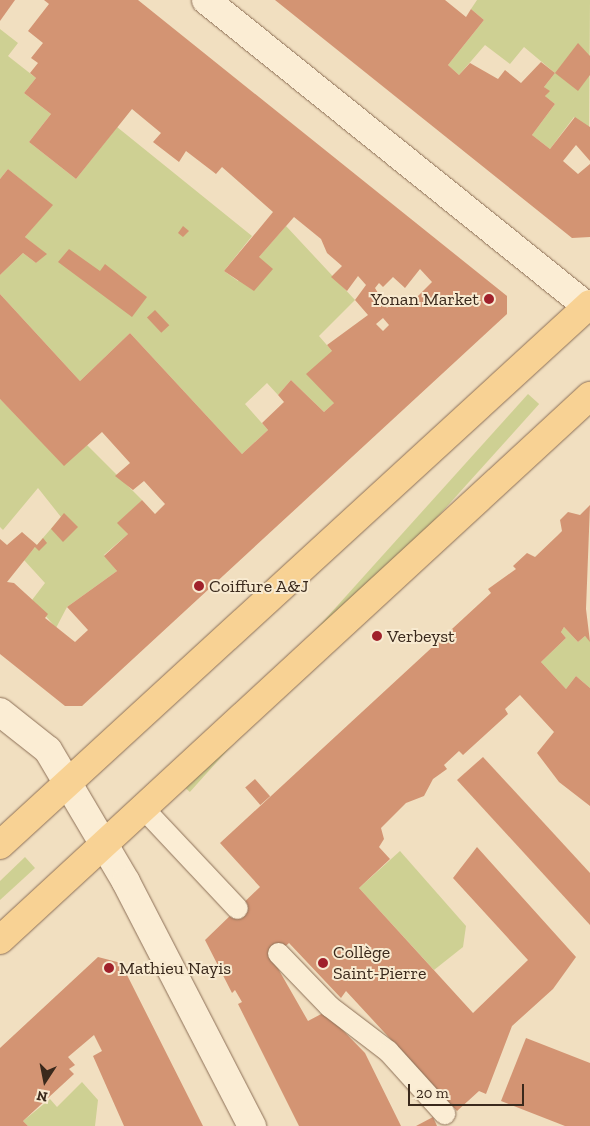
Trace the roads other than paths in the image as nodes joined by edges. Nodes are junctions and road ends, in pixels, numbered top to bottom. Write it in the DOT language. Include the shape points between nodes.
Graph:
graph roads {
  1 [pos="206,0"];
  2 [pos="589,307"];
  3 [pos="590,396"];
  4 [pos="0,712"];
  5 [pos="68,783"];
  6 [pos="143,808"];
  7 [pos="105,844"];
  8 [pos="0,845"];
  9 [pos="237,908"];
  10 [pos="0,940"];
  11 [pos="278,952"];
  12 [pos="444,1113"];
  13 [pos="252,1126"];
  1 -- 2 [label="street"];
  2 -- 5 [label="main road"];
  3 -- 6 [label="main road"];
  4 -- 5 [label="street" via="48,750"];
  5 -- 7 [label="street"];
  5 -- 8 [label="main road"];
  6 -- 7 [label="main road"];
  6 -- 9 [label="lane"];
  7 -- 10 [label="main road"];
  7 -- 13 [label="street"];
  11 -- 12 [label="lane" via="329,1006 388,1051"];
}
